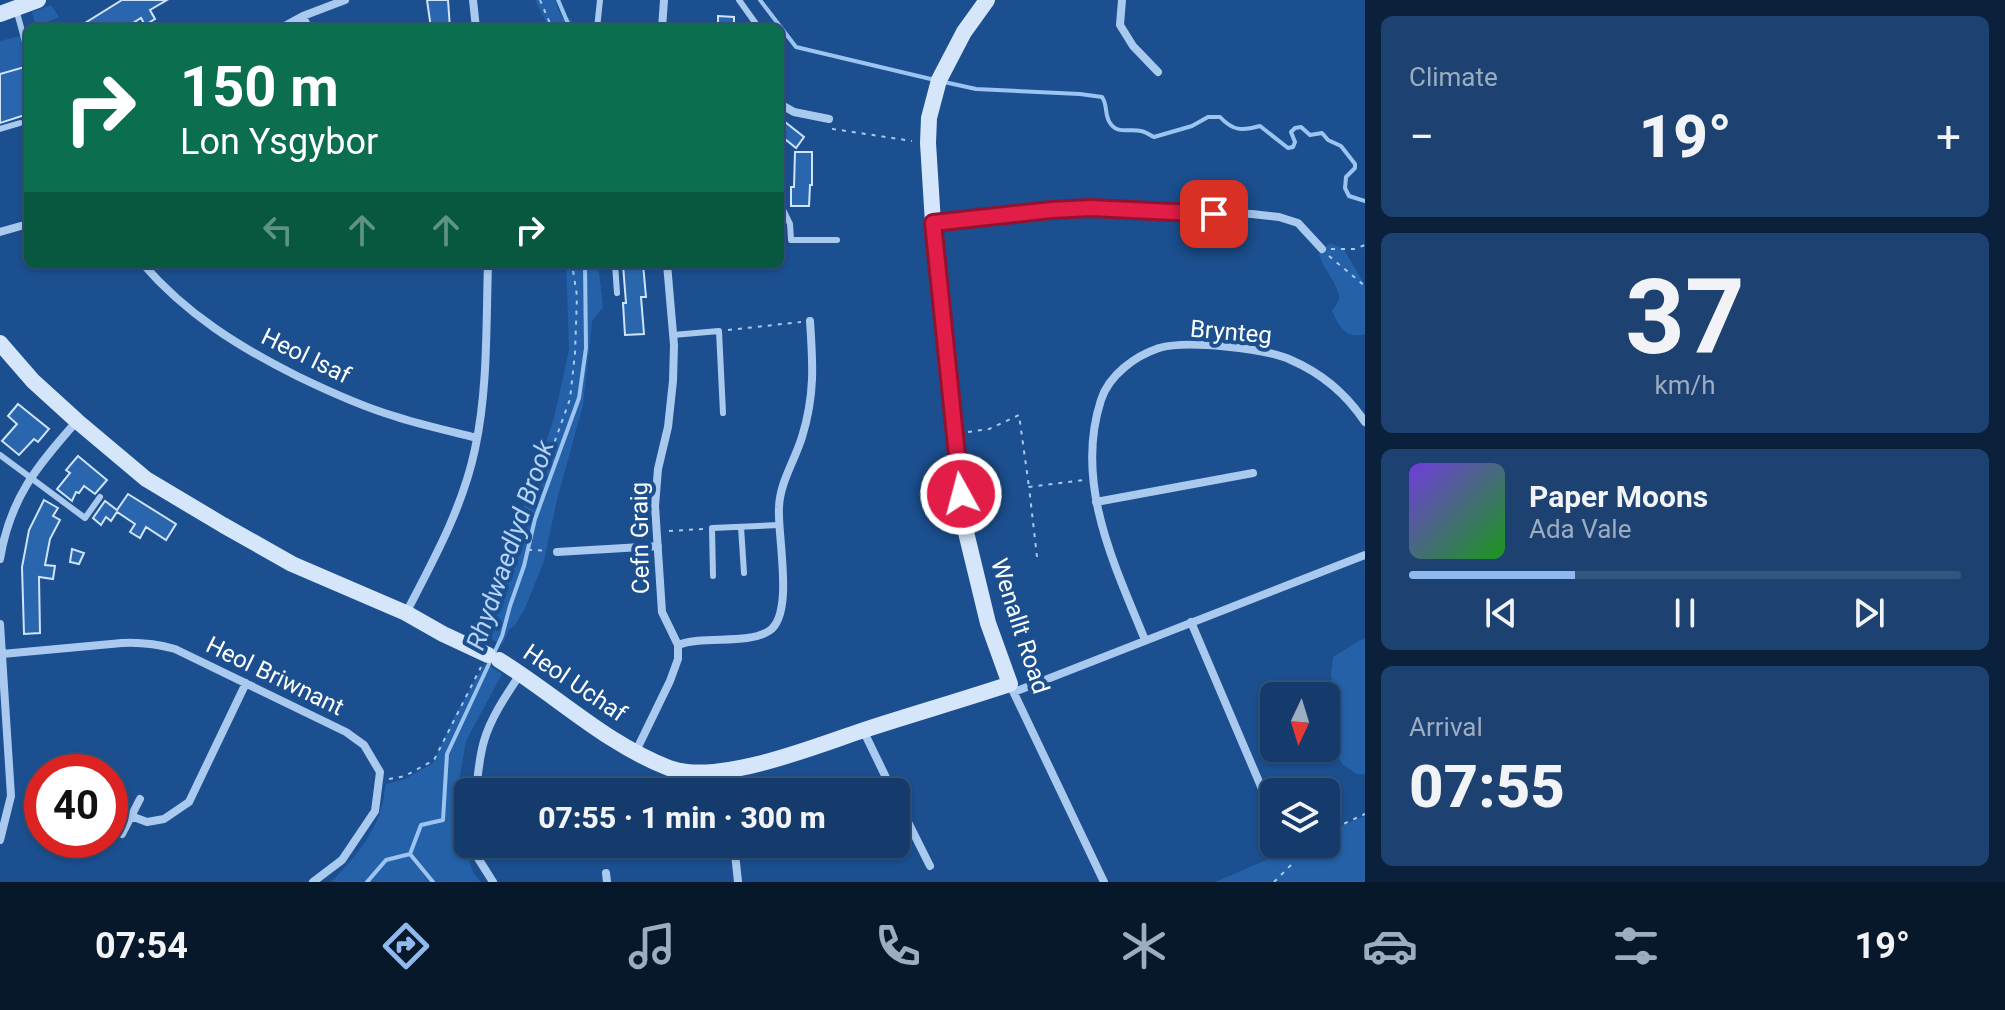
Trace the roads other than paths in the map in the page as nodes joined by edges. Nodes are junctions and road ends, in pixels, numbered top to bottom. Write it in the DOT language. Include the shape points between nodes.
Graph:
graph roads {
  1 [pos="38,0"];
  2 [pos="345,0"];
  3 [pos="473,0"];
  4 [pos="600,0"];
  5 [pos="664,0"];
  6 [pos="739,0"];
  7 [pos="987,0"];
  8 [pos="1122,0"];
  9 [pos="8,11"];
  10 [pos="303,16"];
  11 [pos="288,24"];
  12 [pos="306,24"];
  13 [pos="476,24"];
  14 [pos="597,24"];
  15 [pos="662,24"];
  16 [pos="756,24"];
  17 [pos="24,45"];
  18 [pos="1158,72"];
  19 [pos="784,106"];
  20 [pos="829,119"];
  21 [pos="20,123"];
  22 [pos="0,129"];
  23 [pos="784,211"];
  24 [pos="933,223"];
  25 [pos="24,225"];
  26 [pos="0,232"];
  27 [pos="837,240"];
  28 [pos="1322,249"];
  29 [pos="147,268"];
  30 [pos="488,268"];
  31 [pos="615,268"];
  32 [pos="667,268"];
  33 [pos="617,293"];
  34 [pos="810,321"];
  35 [pos="673,335"];
  36 [pos="0,343"];
  37 [pos="723,413"];
  38 [pos="77,421"];
  39 [pos="1365,422"];
  40 [pos="477,438"];
  41 [pos="0,455"];
  42 [pos="1253,473"];
  43 [pos="30,477"];
  44 [pos="100,497"];
  45 [pos="1096,502"];
  46 [pos="779,525"];
  47 [pos="741,527"];
  48 [pos="658,546"];
  49 [pos="557,552"];
  50 [pos="1,553"];
  51 [pos="1365,555"];
  52 [pos="744,573"];
  53 [pos="713,576"];
  54 [pos="406,613"];
  55 [pos="1191,622"];
  56 [pos="0,624"];
  57 [pos="1145,640"];
  58 [pos="678,645"];
  59 [pos="2,654"];
  60 [pos="521,673"];
  61 [pos="246,683"];
  62 [pos="1012,688"];
  63 [pos="863,730"];
  64 [pos="636,751"];
  65 [pos="726,770"];
  66 [pos="477,778"];
  67 [pos="727,778"];
  68 [pos="886,778"];
  69 [pos="1260,784"];
  70 [pos="140,799"];
  71 [pos="131,816"];
  72 [pos="128,822"];
  73 [pos="910,826"];
  74 [pos="0,840"];
  75 [pos="478,858"];
  76 [pos="735,858"];
  77 [pos="930,866"];
  78 [pos="313,882"];
  79 [pos="493,882"];
  80 [pos="738,882"];
  81 [pos="1104,882"];
  1 -- 9 [label="street"];
  2 -- 10 [label="street"];
  3 -- 13 [label="street"];
  4 -- 14 [label="lane"];
  5 -- 15 [label="street"];
  6 -- 16 [label="lane"];
  7 -- 24 [label="street, Wenallt Road" via="939,80 929,118"];
  8 -- 18 [label="street" via="1120,25"];
  9 -- 17 [label="lane"];
  10 -- 11 [label="street"];
  10 -- 12 [label="street"];
  19 -- 20 [label="street"];
  21 -- 22 [label="lane"];
  23 -- 27 [label="lane" via="791,240"];
  24 -- 28 [label="street" via="1091,208 1252,214 1298,223"];
  24 -- 62 [label="street, Wenallt Road" via="964,524 988,623"];
  25 -- 26 [label="street"];
  29 -- 40 [label="street, Heol Isaf" via="179,302 261,358 340,397"];
  30 -- 40 [label="street"];
  31 -- 33 [label="lane"];
  32 -- 35 [label="street, Cefn Graig"];
  34 -- 46 [label="street" via="813,391 802,438 782,486"];
  35 -- 37 [label="lane" via="719,331"];
  35 -- 48 [label="street, Cefn Graig" via="673,381 655,506"];
  36 -- 38 [label="street, Heol Uchaf"];
  38 -- 43 [label="street"];
  38 -- 54 [label="street, Heol Uchaf" via="146,479 223,525 292,564"];
  39 -- 45 [label="street, Brynteg" via="1336,389 1289,359 1229,347 1160,348 1132,360 1103,395 1093,452"];
  40 -- 54 [label="street" via="457,509"];
  41 -- 43 [label="lane"];
  42 -- 45 [label="street"];
  43 -- 44 [label="lane" via="85,518"];
  43 -- 50 [label="street"];
  45 -- 57 [label="street, Brynteg"];
  46 -- 47 [label="lane"];
  46 -- 58 [label="street" via="783,594 778,622 768,632 748,638"];
  47 -- 52 [label="lane"];
  47 -- 53 [label="lane" via="712,528"];
  48 -- 49 [label="street"];
  48 -- 58 [label="street, Cefn Graig" via="662,612"];
  51 -- 55 [label="street"];
  54 -- 60 [label="street, Heol Uchaf"];
  55 -- 57 [label="street"];
  55 -- 69 [label="street"];
  56 -- 59 [label="street"];
  57 -- 62 [label="street"];
  58 -- 64 [label="street" via="670,681"];
  59 -- 61 [label="street, Heol Briwnant" via="158,644"];
  59 -- 74 [label="street" via="11,796"];
  60 -- 64 [label="street, Heol Uchaf"];
  60 -- 66 [label="street" via="484,738"];
  61 -- 71 [label="street" via="189,802 164,819 147,822"];
  61 -- 78 [label="street, Heol Briwnant" via="346,732 364,745 380,772 375,811 365,828 342,860"];
  62 -- 63 [label="street, Heol Uchaf"];
  62 -- 81 [label="street, Wenallt Road"];
  63 -- 65 [label="street, Heol Uchaf"];
  63 -- 68 [label="street"];
  64 -- 65 [label="street, Heol Uchaf" via="671,768"];
  65 -- 67 [label="street"];
  70 -- 71 [label="street"];
  71 -- 72 [label="street"];
  73 -- 77 [label="street"];
  75 -- 79 [label="street"];
  76 -- 80 [label="street"];
}
